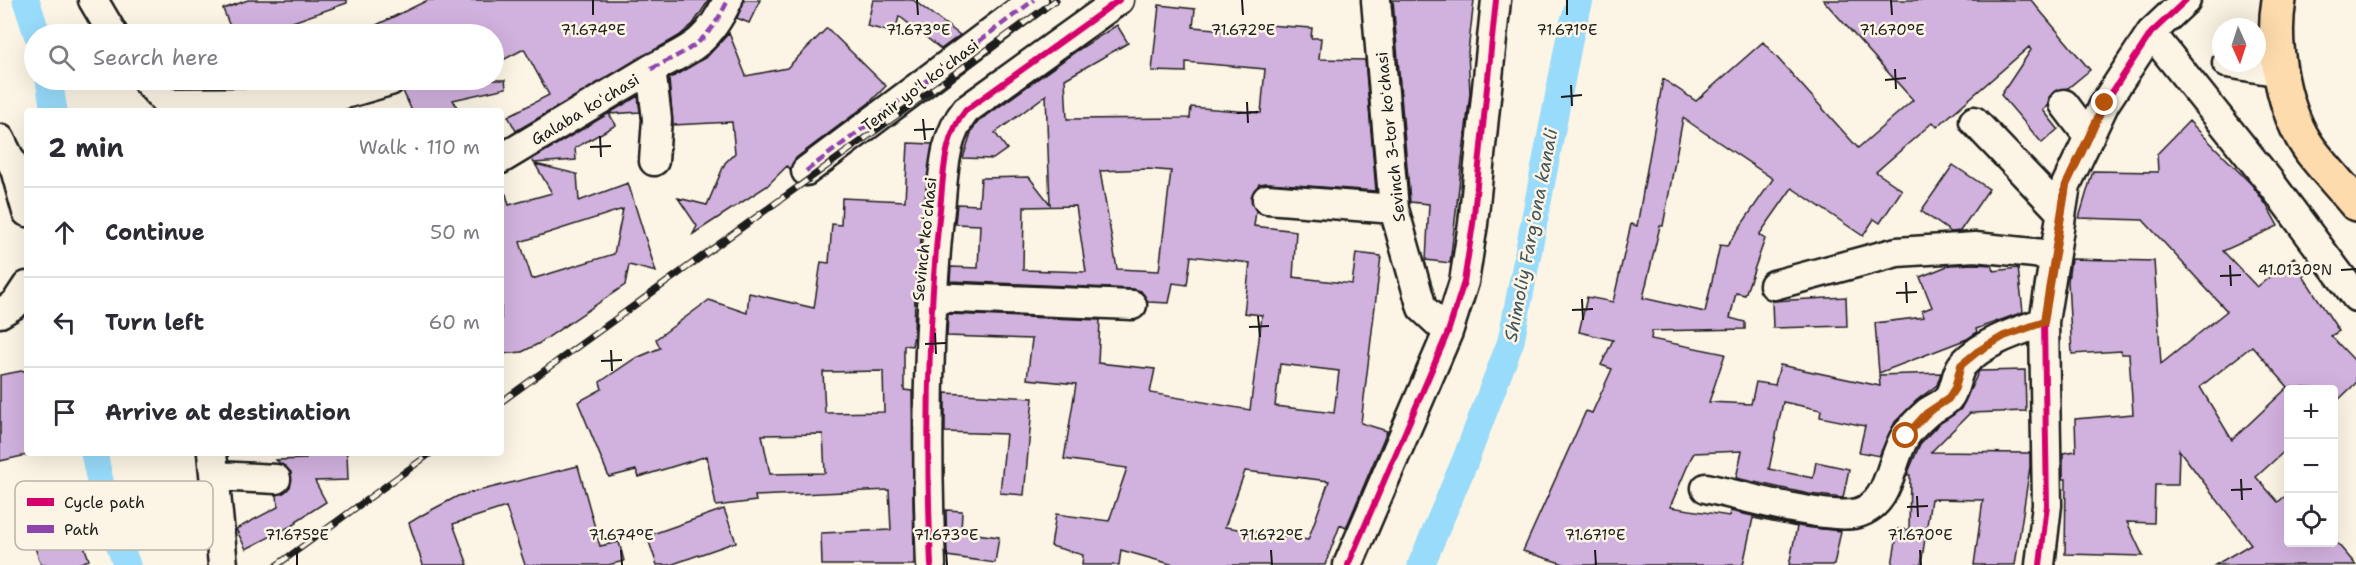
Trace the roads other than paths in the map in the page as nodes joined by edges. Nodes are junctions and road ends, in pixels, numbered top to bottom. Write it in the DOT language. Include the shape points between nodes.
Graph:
graph roads {
  1 [pos="93,0"];
  2 [pos="728,0"];
  3 [pos="1034,0"];
  4 [pos="1119,0"];
  5 [pos="1376,0"];
  6 [pos="1496,0"];
  7 [pos="2186,0"];
  8 [pos="2279,0"];
  9 [pos="107,24"];
  10 [pos="2151,33"];
  11 [pos="2212,63"];
  12 [pos="2176,65"];
  13 [pos="651,69"];
  14 [pos="2266,70"];
  15 [pos="2281,72"];
  16 [pos="156,90"];
  17 [pos="360,90"];
  18 [pos="2064,104"];
  19 [pos="173,108"];
  20 [pos="1974,121"];
  21 [pos="2089,137"];
  22 [pos="0,139"];
  23 [pos="504,157"];
  24 [pos="654,161"];
  25 [pos="806,171"];
  26 [pos="1267,198"];
  27 [pos="24,201"];
  28 [pos="2356,204"];
  29 [pos="1394,209"];
  30 [pos="2061,212"];
  31 [pos="2053,255"];
  32 [pos="1774,285"];
  33 [pos="24,290"];
  34 [pos="931,297"];
  35 [pos="2356,297"];
  36 [pos="1132,305"];
  37 [pos="0,314"];
  38 [pos="2044,322"];
  39 [pos="1448,332"];
  40 [pos="213,465"];
  41 [pos="276,479"];
  42 [pos="1706,488"];
  43 [pos="223,565"];
  44 [pos="931,565"];
  45 [pos="1348,565"];
  46 [pos="2040,565"];
  1 -- 9 [label="street"];
  2 -- 13 [label="street" via="715,27 698,45"];
  3 -- 25 [label="street, Temir yoʻl koʻchasi"];
  4 -- 34 [label="street, Sevinch koʻchasi" via="956,121 946,157"];
  5 -- 29 [label="street, Sevinch 3-tor koʻchasi"];
  6 -- 39 [label="street" via="1473,224 1464,282"];
  7 -- 10 [label="street"];
  8 -- 15 [label="main road"];
  10 -- 12 [label="street"];
  10 -- 21 [label="street" via="2105,103"];
  11 -- 12 [label="street"];
  12 -- 35 [label="street"];
  13 -- 23 [label="street, Galaba koʻchasi"];
  13 -- 24 [label="street, Galaba koʻchasi" via="657,119"];
  14 -- 15 [label="street"];
  15 -- 28 [label="main road" via="2290,108 2310,149"];
  16 -- 19 [label="street"];
  17 -- 19 [label="street" via="304,102"];
  18 -- 21 [label="street"];
  20 -- 30 [label="street"];
  21 -- 30 [label="street" via="2066,185"];
  22 -- 27 [label="street" via="15,169"];
  26 -- 29 [label="street"];
  29 -- 39 [label="street, Sevinch 3-tor koʻchasi" via="1422,308"];
  30 -- 31 [label="street"];
  31 -- 32 [label="street" via="1975,247 1897,252"];
  31 -- 38 [label="street"];
  33 -- 37 [label="street" via="15,304"];
  34 -- 36 [label="street"];
  34 -- 44 [label="street, Sevinch koʻchasi" via="926,403"];
  38 -- 42 [label="street" via="2004,336 1961,365 1948,399 1927,413 1906,436 1879,500 1870,508 1855,514 1829,514"];
  38 -- 46 [label="street" via="2047,505"];
  39 -- 45 [label="street"];
  40 -- 41 [label="street"];
  40 -- 43 [label="street"];
}
